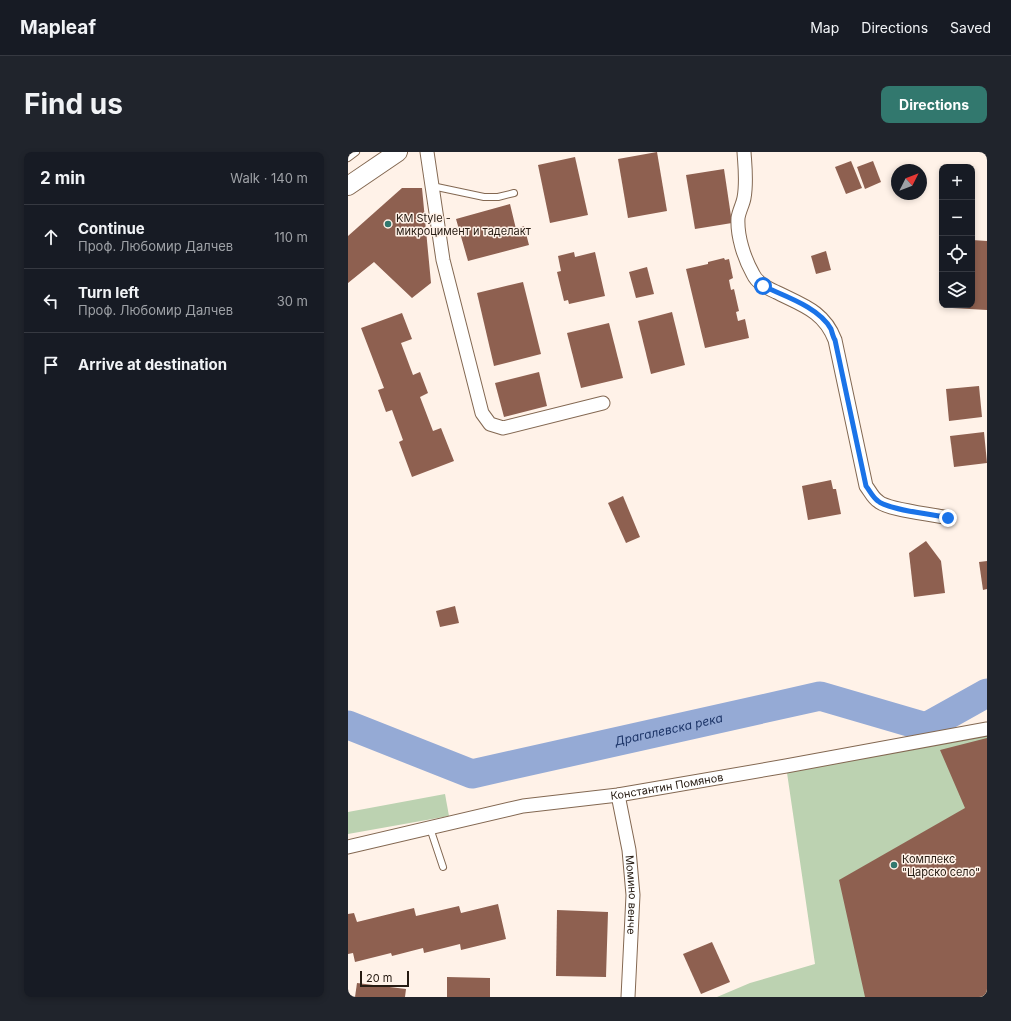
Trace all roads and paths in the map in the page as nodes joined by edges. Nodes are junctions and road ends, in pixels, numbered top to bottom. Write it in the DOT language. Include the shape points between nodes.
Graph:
graph roads {
  1 [pos="356,152"];
  2 [pos="398,152"];
  3 [pos="427,152"];
  4 [pos="744,152"];
  5 [pos="348,158"];
  6 [pos="348,186"];
  7 [pos="432,186"];
  8 [pos="514,193"];
  9 [pos="603,403"];
  10 [pos="948,518"];
  11 [pos="987,729"];
  12 [pos="618,795"];
  13 [pos="430,828"];
  14 [pos="348,847"];
  15 [pos="443,867"];
  16 [pos="628,997"];
  1 -- 5 [label="lane"];
  2 -- 6 [label="main road"];
  3 -- 7 [label="street"];
  4 -- 10 [label="street" via="744,198 738,217 739,233 746,256 753,275 763,286 812,310 831,329 866,486 878,502 903,510"];
  7 -- 8 [label="lane" via="484,197"];
  7 -- 9 [label="street" via="443,260 482,413 490,424 503,428"];
  11 -- 12 [label="street, Константин Помянов"];
  12 -- 13 [label="street, Константин Помянов" via="523,806"];
  12 -- 16 [label="street, Момино венче" via="629,850 633,895"];
  13 -- 14 [label="street, Константин Помянов"];
  13 -- 15 [label="lane"];
}
